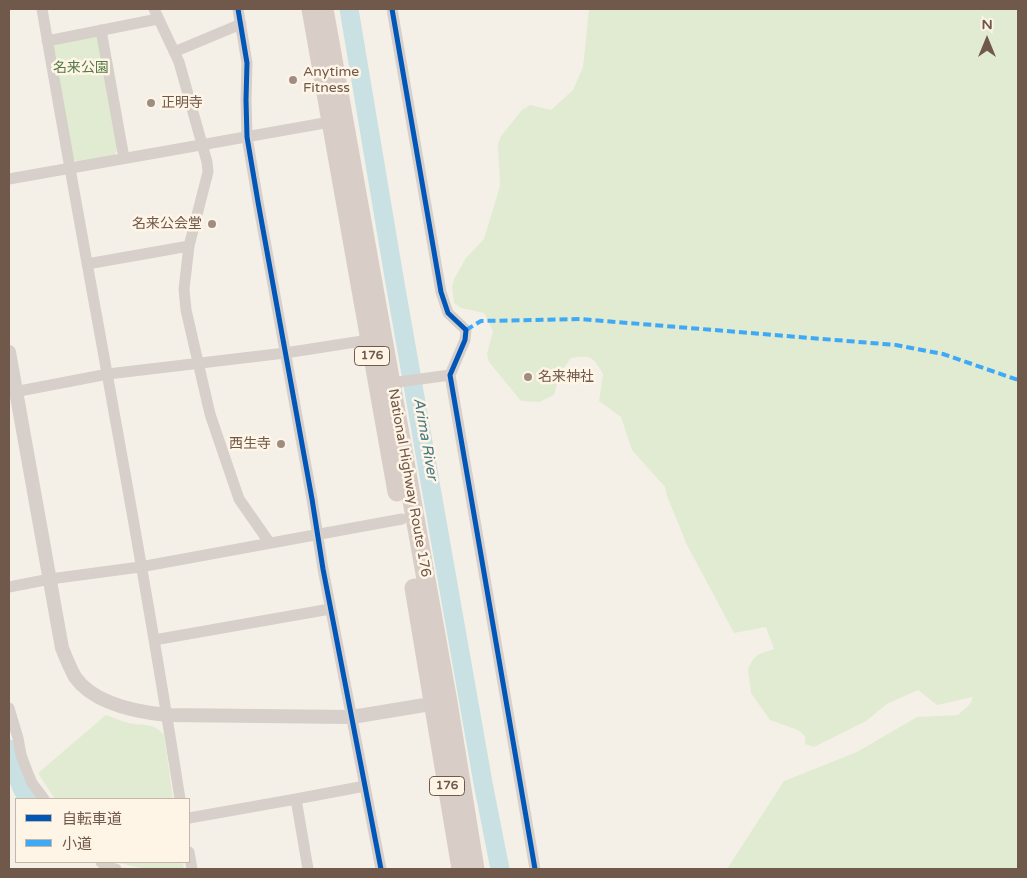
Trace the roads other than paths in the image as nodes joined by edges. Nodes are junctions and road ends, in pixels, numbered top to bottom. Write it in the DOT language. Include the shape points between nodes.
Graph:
graph roads {
  1 [pos="42,9"];
  2 [pos="238,9"];
  3 [pos="311,9"];
  4 [pos="324,9"];
  5 [pos="392,9"];
  6 [pos="156,14"];
  7 [pos="241,24"];
  8 [pos="101,30"];
  9 [pos="47,41"];
  10 [pos="174,52"];
  11 [pos="330,122"];
  12 [pos="248,137"];
  13 [pos="202,144"];
  14 [pos="124,158"];
  15 [pos="69,168"];
  16 [pos="9,179"];
  17 [pos="189,246"];
  18 [pos="87,264"];
  19 [pos="377,339"];
  20 [pos="9,352"];
  21 [pos="285,353"];
  22 [pos="197,363"];
  23 [pos="108,374"];
  24 [pos="450,375"];
  25 [pos="396,382"];
  26 [pos="12,392"];
  27 [pos="402,518"];
  28 [pos="318,534"];
  29 [pos="269,542"];
  30 [pos="140,567"];
  31 [pos="50,579"];
  32 [pos="9,587"];
  33 [pos="330,609"];
  34 [pos="154,640"];
  35 [pos="440,703"];
  36 [pos="10,715"];
  37 [pos="167,715"];
  38 [pos="352,717"];
  39 [pos="365,786"];
  40 [pos="43,798"];
  41 [pos="180,798"];
  42 [pos="296,800"];
  43 [pos="190,818"];
  44 [pos="102,863"];
  45 [pos="116,869"];
  46 [pos="308,869"];
  47 [pos="381,869"];
  48 [pos="461,869"];
  49 [pos="475,869"];
  50 [pos="535,869"];
  1 -- 9 [label="street"];
  2 -- 7 [label="street"];
  3 -- 11 [label="highway, National Highway Route 176 / 176"];
  4 -- 19 [label="highway, National Highway Route 176 / 176"];
  5 -- 24 [label="street" via="441,292 448,313 466,330"];
  6 -- 8 [label="street"];
  6 -- 10 [label="street"];
  7 -- 10 [label="street"];
  7 -- 12 [label="street" via="247,63"];
  8 -- 9 [label="street"];
  8 -- 14 [label="street"];
  9 -- 15 [label="street"];
  10 -- 13 [label="street"];
  11 -- 12 [label="street"];
  11 -- 19 [label="highway, National Highway Route 176 / 176"];
  12 -- 13 [label="street"];
  12 -- 21 [label="street"];
  13 -- 14 [label="street"];
  13 -- 17 [label="street" via="208,172"];
  14 -- 15 [label="street"];
  15 -- 16 [label="street"];
  15 -- 18 [label="street"];
  17 -- 18 [label="street"];
  17 -- 22 [label="street" via="184,298"];
  18 -- 23 [label="street"];
  19 -- 21 [label="street"];
  19 -- 25 [label="highway, National Highway Route 176 / 176"];
  19 -- 27 [label="highway, National Highway Route 176 / 176"];
  20 -- 26 [label="street"];
  21 -- 22 [label="street"];
  21 -- 28 [label="street"];
  22 -- 23 [label="street"];
  22 -- 29 [label="street" via="210,414 240,499"];
  23 -- 26 [label="street"];
  23 -- 30 [label="street"];
  24 -- 25 [label="street"];
  24 -- 50 [label="street"];
  25 -- 35 [label="highway, National Highway Route 176 / 176"];
  26 -- 31 [label="street"];
  27 -- 28 [label="street"];
  27 -- 35 [label="highway, National Highway Route 176 / 176"];
  28 -- 29 [label="street"];
  28 -- 33 [label="street"];
  29 -- 30 [label="street"];
  30 -- 31 [label="street"];
  30 -- 34 [label="street"];
  31 -- 32 [label="street"];
  31 -- 37 [label="street" via="62,648 83,686 123,708"];
  33 -- 34 [label="street"];
  33 -- 38 [label="street"];
  34 -- 37 [label="street"];
  35 -- 38 [label="street"];
  35 -- 48 [label="highway, National Highway Route 176 / 176"];
  35 -- 49 [label="highway, National Highway Route 176 / 176"];
  36 -- 40 [label="street" via="27,771"];
  37 -- 38 [label="street"];
  37 -- 41 [label="street"];
  38 -- 39 [label="street"];
  39 -- 42 [label="street"];
  39 -- 47 [label="street"];
  42 -- 43 [label="street"];
  42 -- 46 [label="street"];
  44 -- 45 [label="street"];
}
